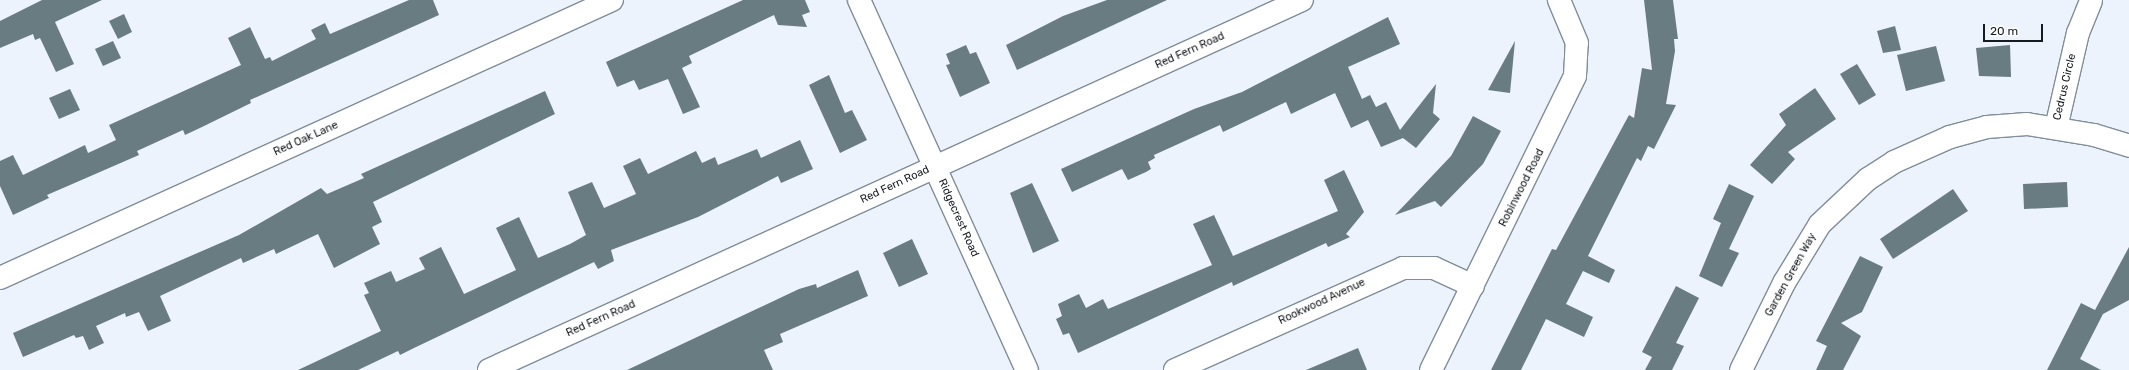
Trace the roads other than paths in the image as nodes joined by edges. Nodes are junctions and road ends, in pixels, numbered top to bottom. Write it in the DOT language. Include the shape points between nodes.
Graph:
graph roads {
  1 [pos="612,0"];
  2 [pos="859,0"];
  3 [pos="1302,0"];
  4 [pos="1559,0"];
  5 [pos="2091,0"];
  6 [pos="2056,128"];
  7 [pos="2129,146"];
  8 [pos="934,166"];
  9 [pos="0,278"];
  10 [pos="1473,286"];
  11 [pos="489,370"];
  12 [pos="1027,370"];
  13 [pos="1175,370"];
  14 [pos="1431,370"];
  15 [pos="1741,370"];
  1 -- 9 [label="street, Red Oak Lane"];
  2 -- 8 [label="street, Ridgecrest Road"];
  3 -- 8 [label="street, Red Fern Road"];
  4 -- 10 [label="street, Robinwood Road" via="1577,43 1575,76"];
  5 -- 6 [label="street, Cedrus Circle" via="2078,33"];
  6 -- 7 [label="street, Garden Green Way" via="2094,135"];
  6 -- 15 [label="street, Garden Green Way" via="2027,124 1987,127 1950,137 1894,162 1868,179 1838,205 1805,245"];
  8 -- 11 [label="street, Red Fern Road"];
  8 -- 12 [label="street, Ridgecrest Road"];
  10 -- 13 [label="street, Rookwood Avenue" via="1434,268 1403,268"];
  10 -- 14 [label="street, Robinwood Road"];
}
